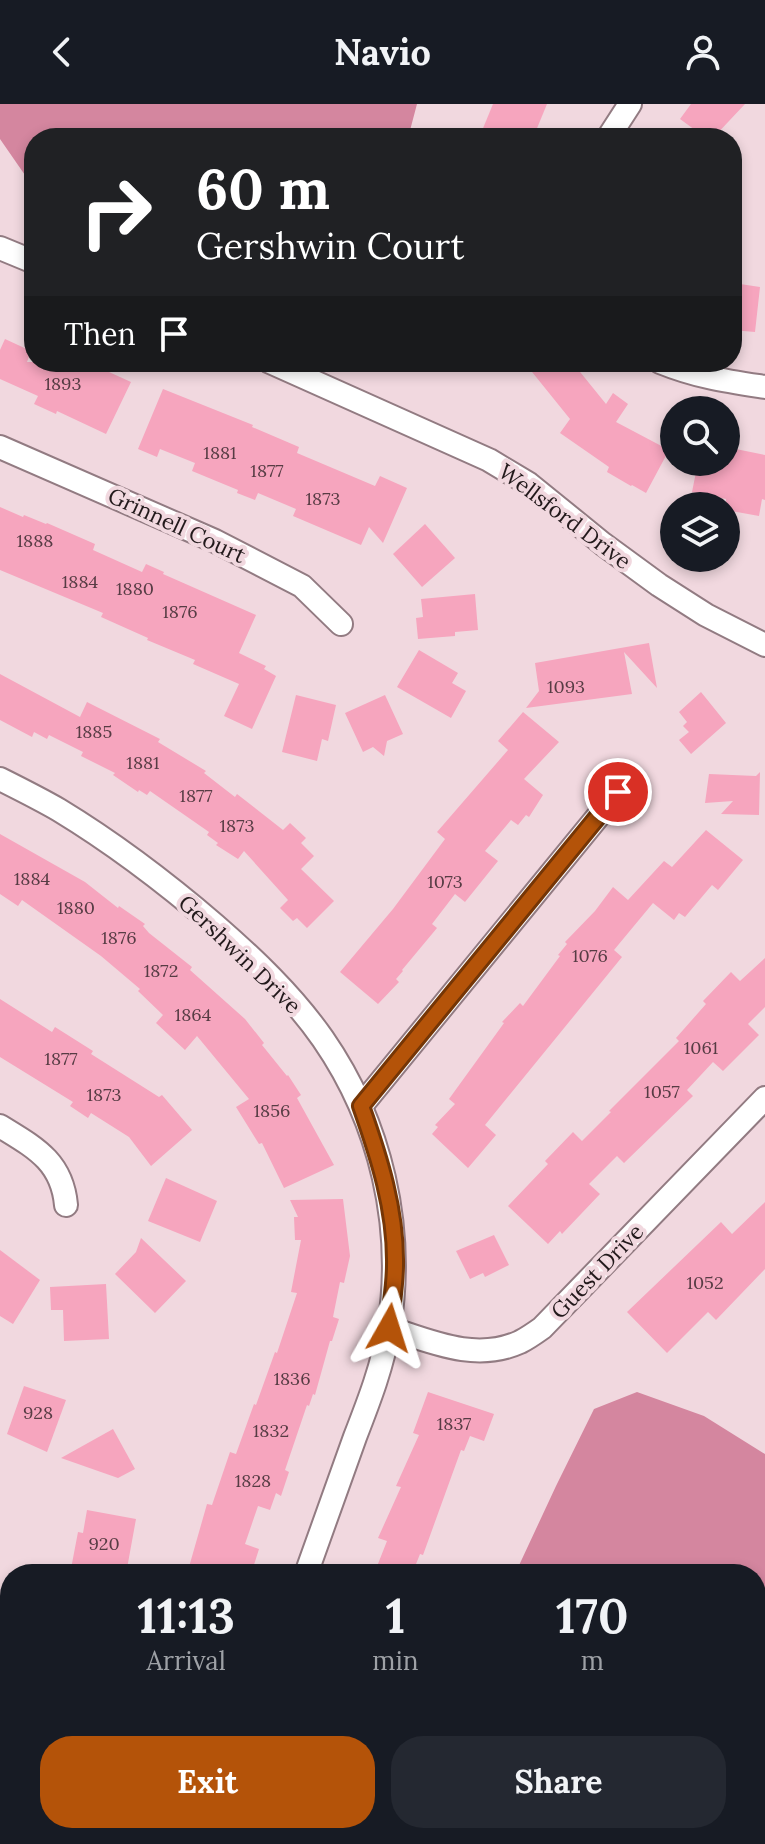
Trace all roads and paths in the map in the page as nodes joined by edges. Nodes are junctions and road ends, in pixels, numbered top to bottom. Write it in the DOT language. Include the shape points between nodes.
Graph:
graph roads {
  1 [pos="630,104"];
  2 [pos="614,128"];
  3 [pos="0,248"];
  4 [pos="24,258"];
  5 [pos="292,372"];
  6 [pos="686,372"];
  7 [pos="765,387"];
  8 [pos="0,447"];
  9 [pos="341,624"];
  10 [pos="765,645"];
  11 [pos="0,779"];
  12 [pos="618,792"];
  13 [pos="765,1098"];
  14 [pos="361,1106"];
  15 [pos="0,1126"];
  16 [pos="66,1205"];
  17 [pos="389,1328"];
  18 [pos="310,1564"];
  1 -- 2 [label="street"];
  3 -- 4 [label="street"];
  5 -- 10 [label="street, Wellsford Drive" via="489,460 529,484 659,585"];
  6 -- 7 [label="street"];
  8 -- 9 [label="street, Grinnell Court" via="215,541 302,586"];
  11 -- 14 [label="street, Gershwin Drive" via="123,852 242,949 323,1039"];
  12 -- 14 [label="street"];
  13 -- 17 [label="street, Guest Drive" via="542,1328 522,1341 470,1351"];
  14 -- 17 [label="street, Gershwin Drive" via="387,1189 394,1236"];
  15 -- 16 [label="street" via="46,1156 58,1173"];
  17 -- 18 [label="street, Gershwin Drive" via="377,1377"];
}
